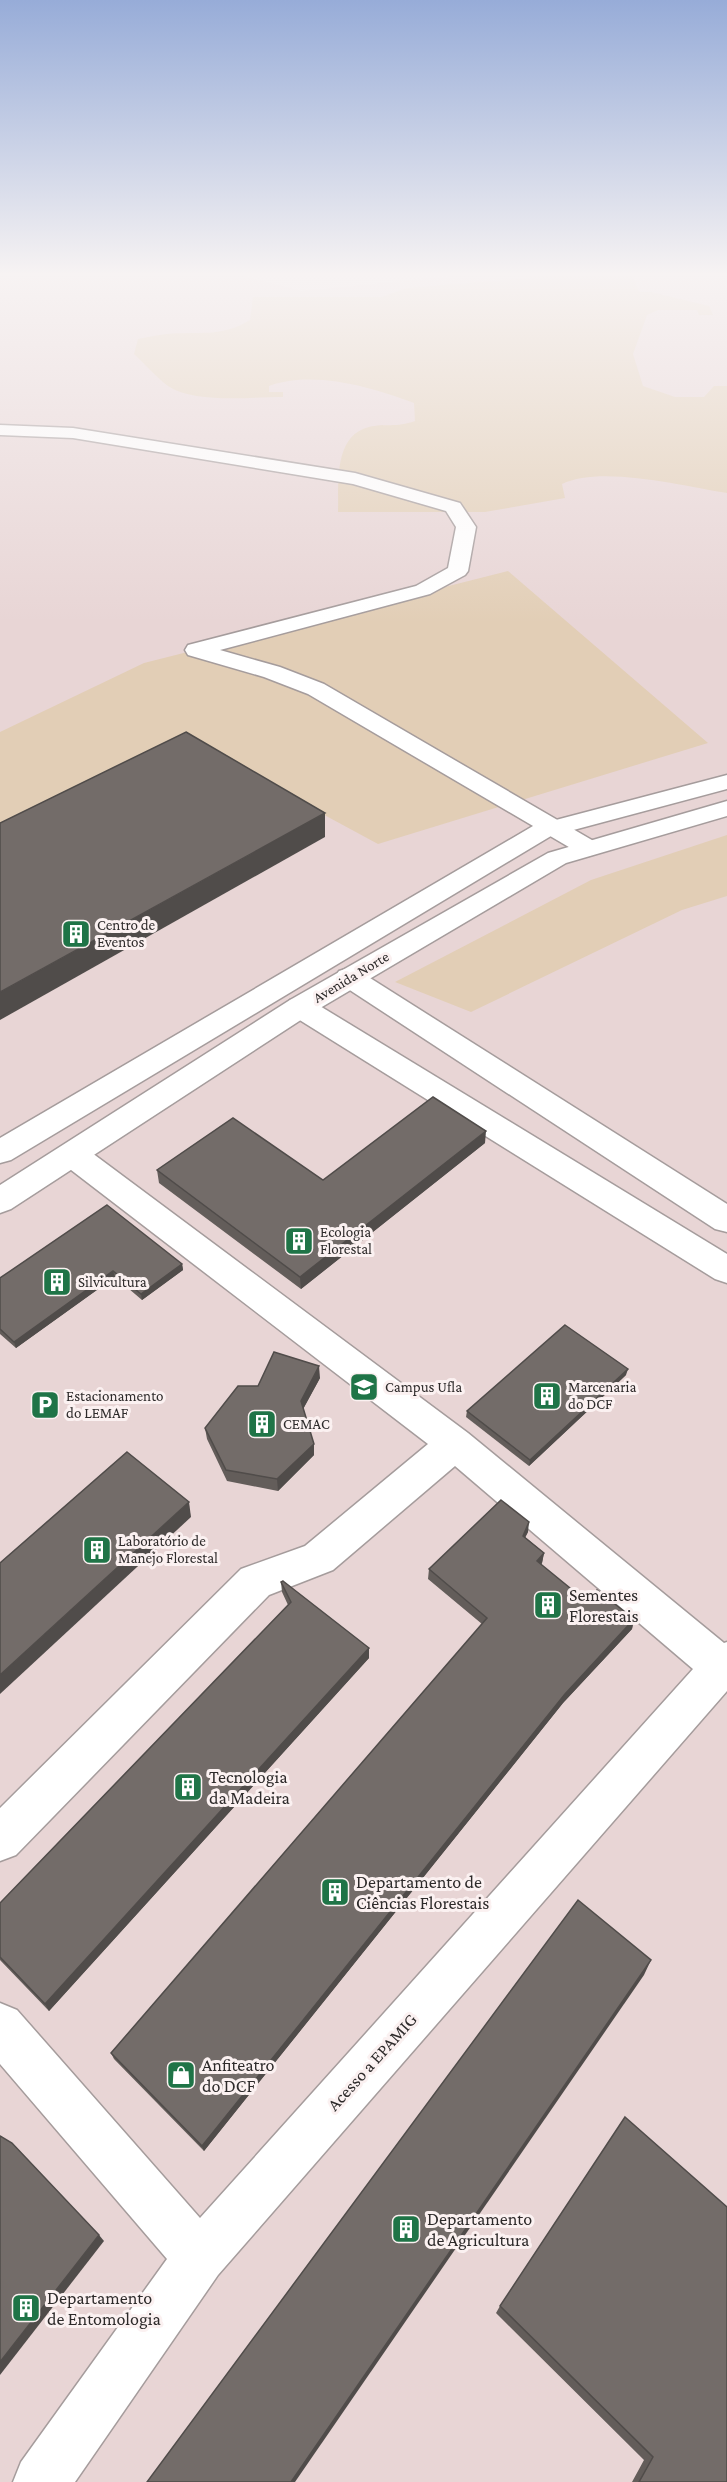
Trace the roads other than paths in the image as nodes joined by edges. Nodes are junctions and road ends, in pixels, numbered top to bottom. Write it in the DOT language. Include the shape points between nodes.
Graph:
graph roads {
  1 [pos="0,430"];
  2 [pos="727,782"];
  3 [pos="727,808"];
  4 [pos="554,828"];
  5 [pos="588,848"];
  6 [pos="349,977"];
  7 [pos="300,1007"];
  8 [pos="606,1144"];
  9 [pos="0,1152"];
  10 [pos="73,1155"];
  11 [pos="572,1175"];
  12 [pos="0,1201"];
  13 [pos="727,1220"];
  14 [pos="727,1270"];
  15 [pos="455,1444"];
  16 [pos="724,1664"];
  17 [pos="0,1839"];
  18 [pos="0,2027"];
  19 [pos="200,2257"];
  20 [pos="41,2482"];
  1 -- 4 [label="street" via="73,433 355,479 453,507 466,527 458,571 423,590 196,650 316,689"];
  2 -- 4 [label="street, Avenida Norte"];
  3 -- 5 [label="street, Avenida Norte"];
  4 -- 5 [label="street"];
  4 -- 9 [label="street, Avenida Norte" via="542,831"];
  5 -- 6 [label="street, Avenida Norte" via="557,858"];
  6 -- 7 [label="street, Avenida Norte"];
  6 -- 8 [label="street"];
  7 -- 10 [label="street, Avenida Norte"];
  7 -- 11 [label="street"];
  8 -- 11 [label="street"];
  8 -- 13 [label="street"];
  10 -- 12 [label="street, Avenida Norte"];
  10 -- 15 [label="street"];
  11 -- 14 [label="street"];
  15 -- 16 [label="street"];
  15 -- 17 [label="street" via="319,1558 255,1582"];
  16 -- 19 [label="street, Acesso a EPAMIG"];
  18 -- 19 [label="street"];
  19 -- 20 [label="street, Acesso a EPAMIG"];
}
